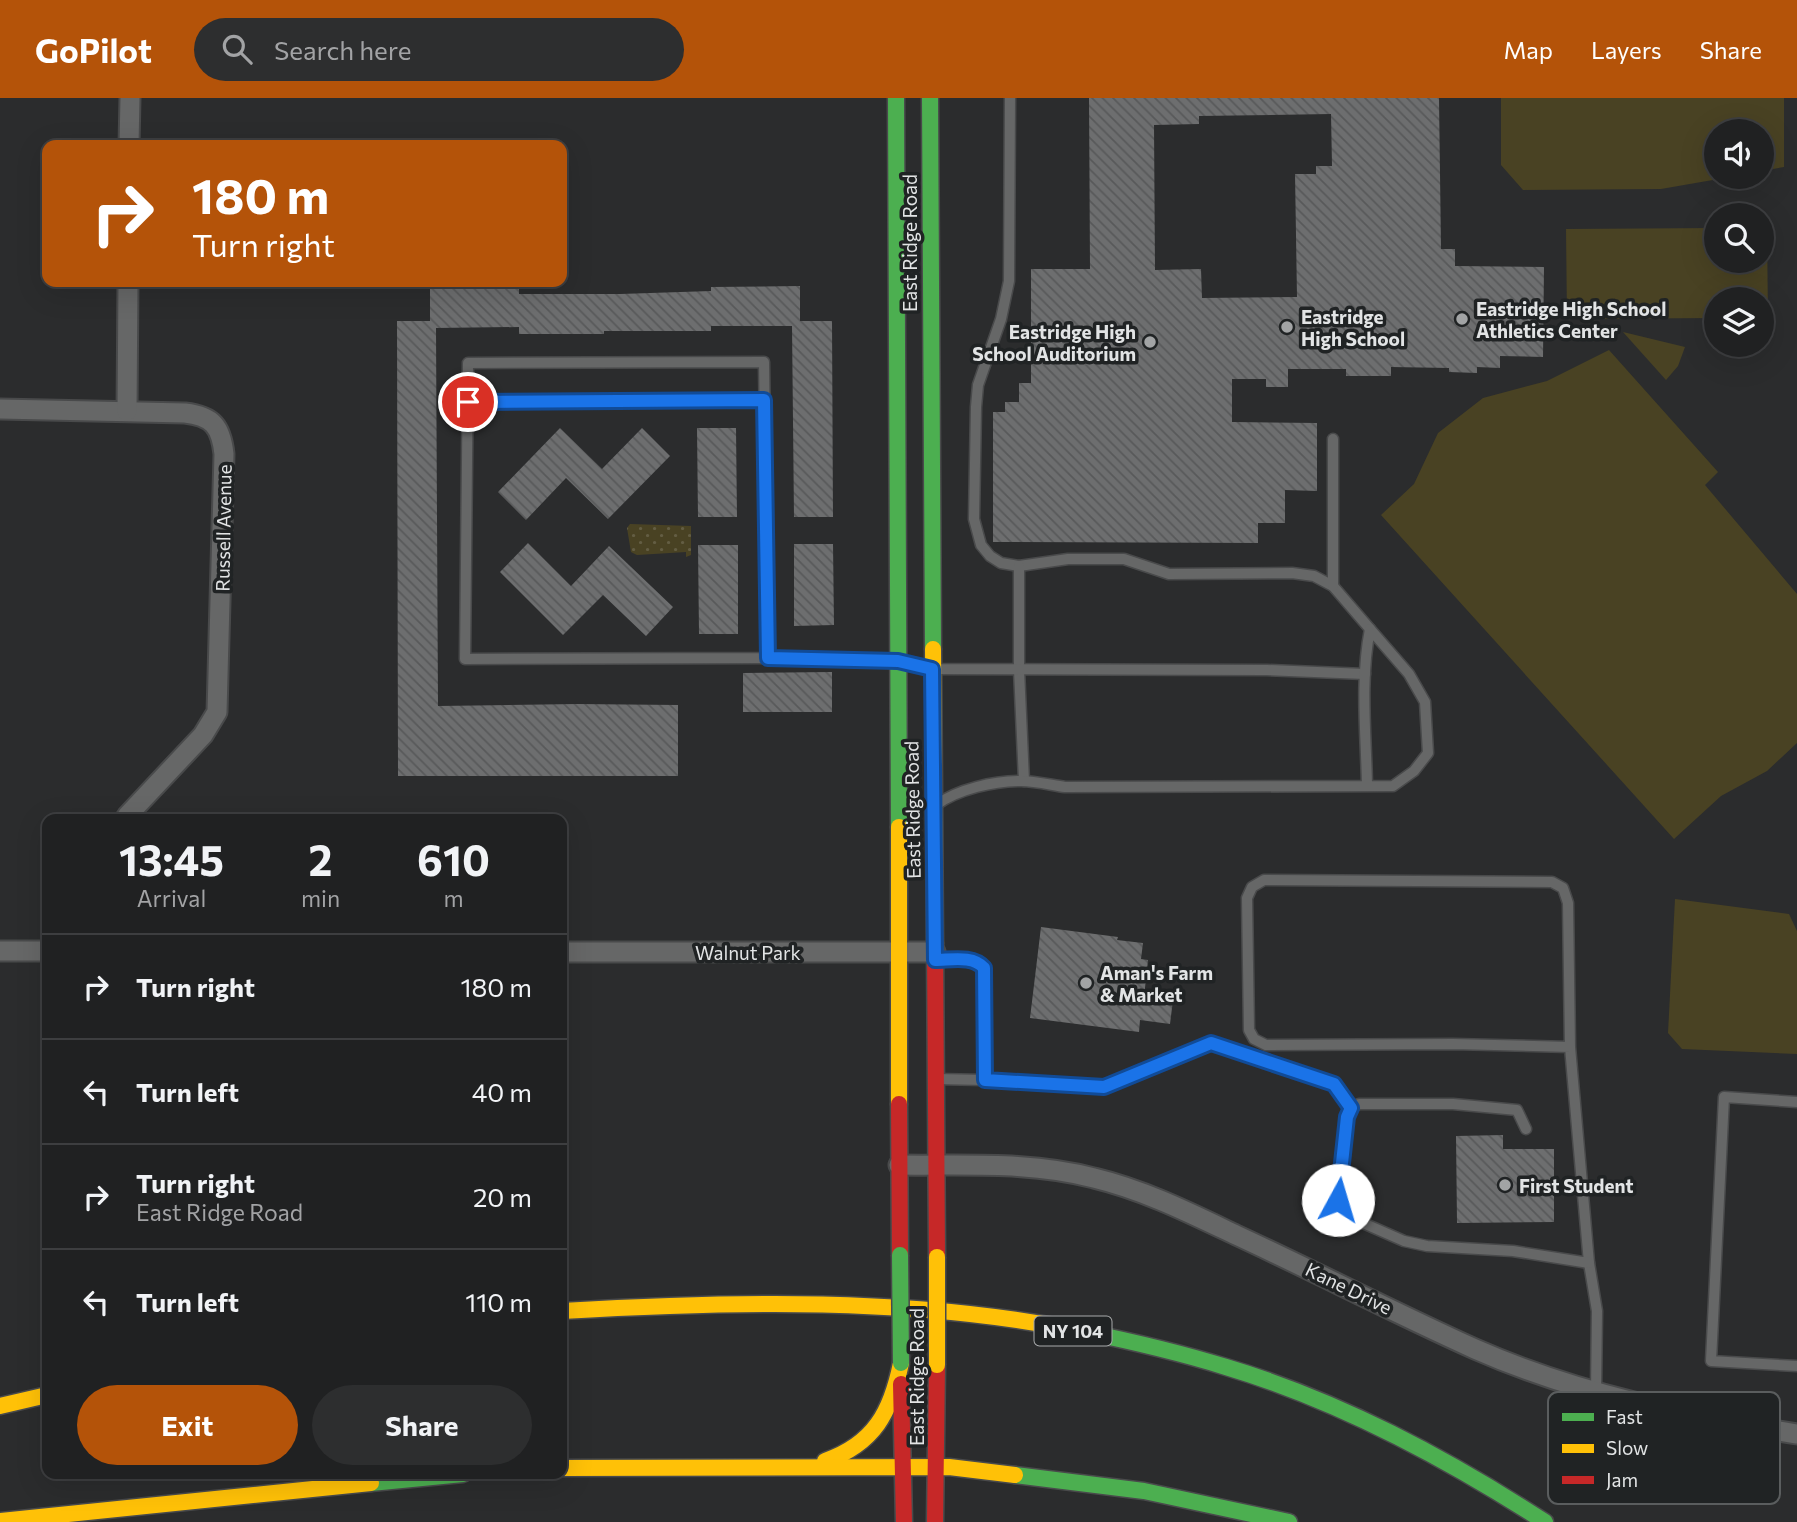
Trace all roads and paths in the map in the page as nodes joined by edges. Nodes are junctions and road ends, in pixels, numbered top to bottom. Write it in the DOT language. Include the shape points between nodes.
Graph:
graph roads {
  1 [pos="130,98"];
  2 [pos="896,98"];
  3 [pos="930,98"];
  4 [pos="1010,98"];
  5 [pos="129,140"];
  6 [pos="128,287"];
  7 [pos="764,400"];
  8 [pos="468,402"];
  9 [pos="0,409"];
  10 [pos="127,411"];
  11 [pos="1333,439"];
  12 [pos="1019,566"];
  13 [pos="1333,586"];
  14 [pos="1370,629"];
  15 [pos="768,658"];
  16 [pos="898,661"];
  17 [pos="932,669"];
  18 [pos="1019,670"];
  19 [pos="1365,674"];
  20 [pos="1024,781"];
  21 [pos="1367,785"];
  22 [pos="933,807"];
  23 [pos="129,814"];
  24 [pos="0,951"];
  25 [pos="42,951"];
  26 [pos="567,951"];
  27 [pos="899,951"];
  28 [pos="935,956"];
  29 [pos="1570,1047"];
  30 [pos="936,1079"];
  31 [pos="985,1080"];
  32 [pos="1797,1102"];
  33 [pos="1351,1108"];
  34 [pos="1526,1129"];
  35 [pos="899,1166"];
  36 [pos="937,1166"];
  37 [pos="1589,1264"];
  38 [pos="567,1311"];
  39 [pos="901,1363"];
  40 [pos="1797,1366"];
  41 [pos="1596,1391"];
  42 [pos="1600,1392"];
  43 [pos="42,1396"];
  44 [pos="0,1405"];
  45 [pos="801,1465"];
  46 [pos="902,1466"];
  47 [pos="936,1466"];
  48 [pos="567,1468"];
  49 [pos="414,1479"];
  50 [pos="0,1521"];
  51 [pos="904,1522"];
  52 [pos="935,1522"];
  53 [pos="1289,1522"];
  54 [pos="1545,1522"];
  1 -- 5 [label="street"];
  2 -- 16 [label="main road, East Ridge Road"];
  3 -- 17 [label="main road, East Ridge Road"];
  4 -- 12 [label="lane" via="1009,281 1007,301 978,385 974,519 981,545 990,556"];
  6 -- 10 [label="street"];
  7 -- 8 [label="lane"];
  7 -- 8 [label="lane" via="764,362 468,363"];
  7 -- 15 [label="lane"];
  8 -- 15 [label="lane" via="466,659"];
  9 -- 10 [label="street"];
  10 -- 23 [label="street, Russell Avenue" via="185,413 208,419 220,435 224,454 217,712 203,735"];
  11 -- 13 [label="lane"];
  12 -- 13 [label="lane" via="1068,559 1124,559 1169,574 1292,573 1314,576"];
  12 -- 18 [label="lane"];
  13 -- 14 [label="lane"];
  14 -- 19 [label="lane"];
  14 -- 21 [label="lane" via="1409,674 1425,702 1428,753 1393,786"];
  15 -- 16 [label="lane"];
  16 -- 17 [label="lane"];
  16 -- 27 [label="main road, East Ridge Road"];
  17 -- 18 [label="lane"];
  17 -- 22 [label="main road, East Ridge Road"];
  18 -- 19 [label="lane"];
  18 -- 20 [label="lane"];
  19 -- 21 [label="lane"];
  20 -- 21 [label="lane" via="1065,787"];
  20 -- 22 [label="lane" via="975,788"];
  22 -- 28 [label="main road, East Ridge Road"];
  24 -- 25 [label="street"];
  26 -- 27 [label="street, Walnut Park"];
  27 -- 28 [label="street, Walnut Park"];
  27 -- 35 [label="main road, East Ridge Road"];
  28 -- 30 [label="main road, East Ridge Road"];
  28 -- 31 [label="lane" via="971,960 984,968"];
  29 -- 29 [label="lane" via="1568,902 1563,888 1552,882 1264,880 1252,887 1247,898 1249,1030 1254,1039 1266,1045"];
  29 -- 37 [label="lane"];
  30 -- 31 [label="lane"];
  30 -- 36 [label="main road, East Ridge Road"];
  31 -- 33 [label="lane" via="1104,1087 1211,1043 1334,1084"];
  32 -- 40 [label="lane" via="1724,1097 1711,1361"];
  33 -- 34 [label="lane" via="1359,1104 1453,1104 1517,1110"];
  33 -- 37 [label="lane" via="1338,1200 1347,1216 1427,1246 1513,1251"];
  35 -- 36 [label="street, Kane Drive"];
  35 -- 39 [label="main road, East Ridge Road, bridge"];
  36 -- 41 [label="street, Kane Drive" via="1042,1168 1148,1195 1475,1349"];
  36 -- 47 [label="main road, East Ridge Road, bridge"];
  37 -- 41 [label="lane" via="1597,1311"];
  38 -- 54 [label="main road, NY 104" via="686,1305 820,1306 957,1314 1094,1334 1225,1367 1321,1402 1443,1459"];
  39 -- 45 [label="main road" via="888,1410 871,1437 839,1458"];
  39 -- 46 [label="main road, East Ridge Road"];
  41 -- 42 [label="street, Kane Drive"];
  43 -- 44 [label="main road"];
  45 -- 46 [label="main road"];
  45 -- 48 [label="main road"];
  46 -- 47 [label="main road"];
  46 -- 51 [label="main road, East Ridge Road"];
  47 -- 52 [label="main road, East Ridge Road"];
  47 -- 53 [label="main road" via="1144,1491"];
  49 -- 50 [label="main road"];
}
